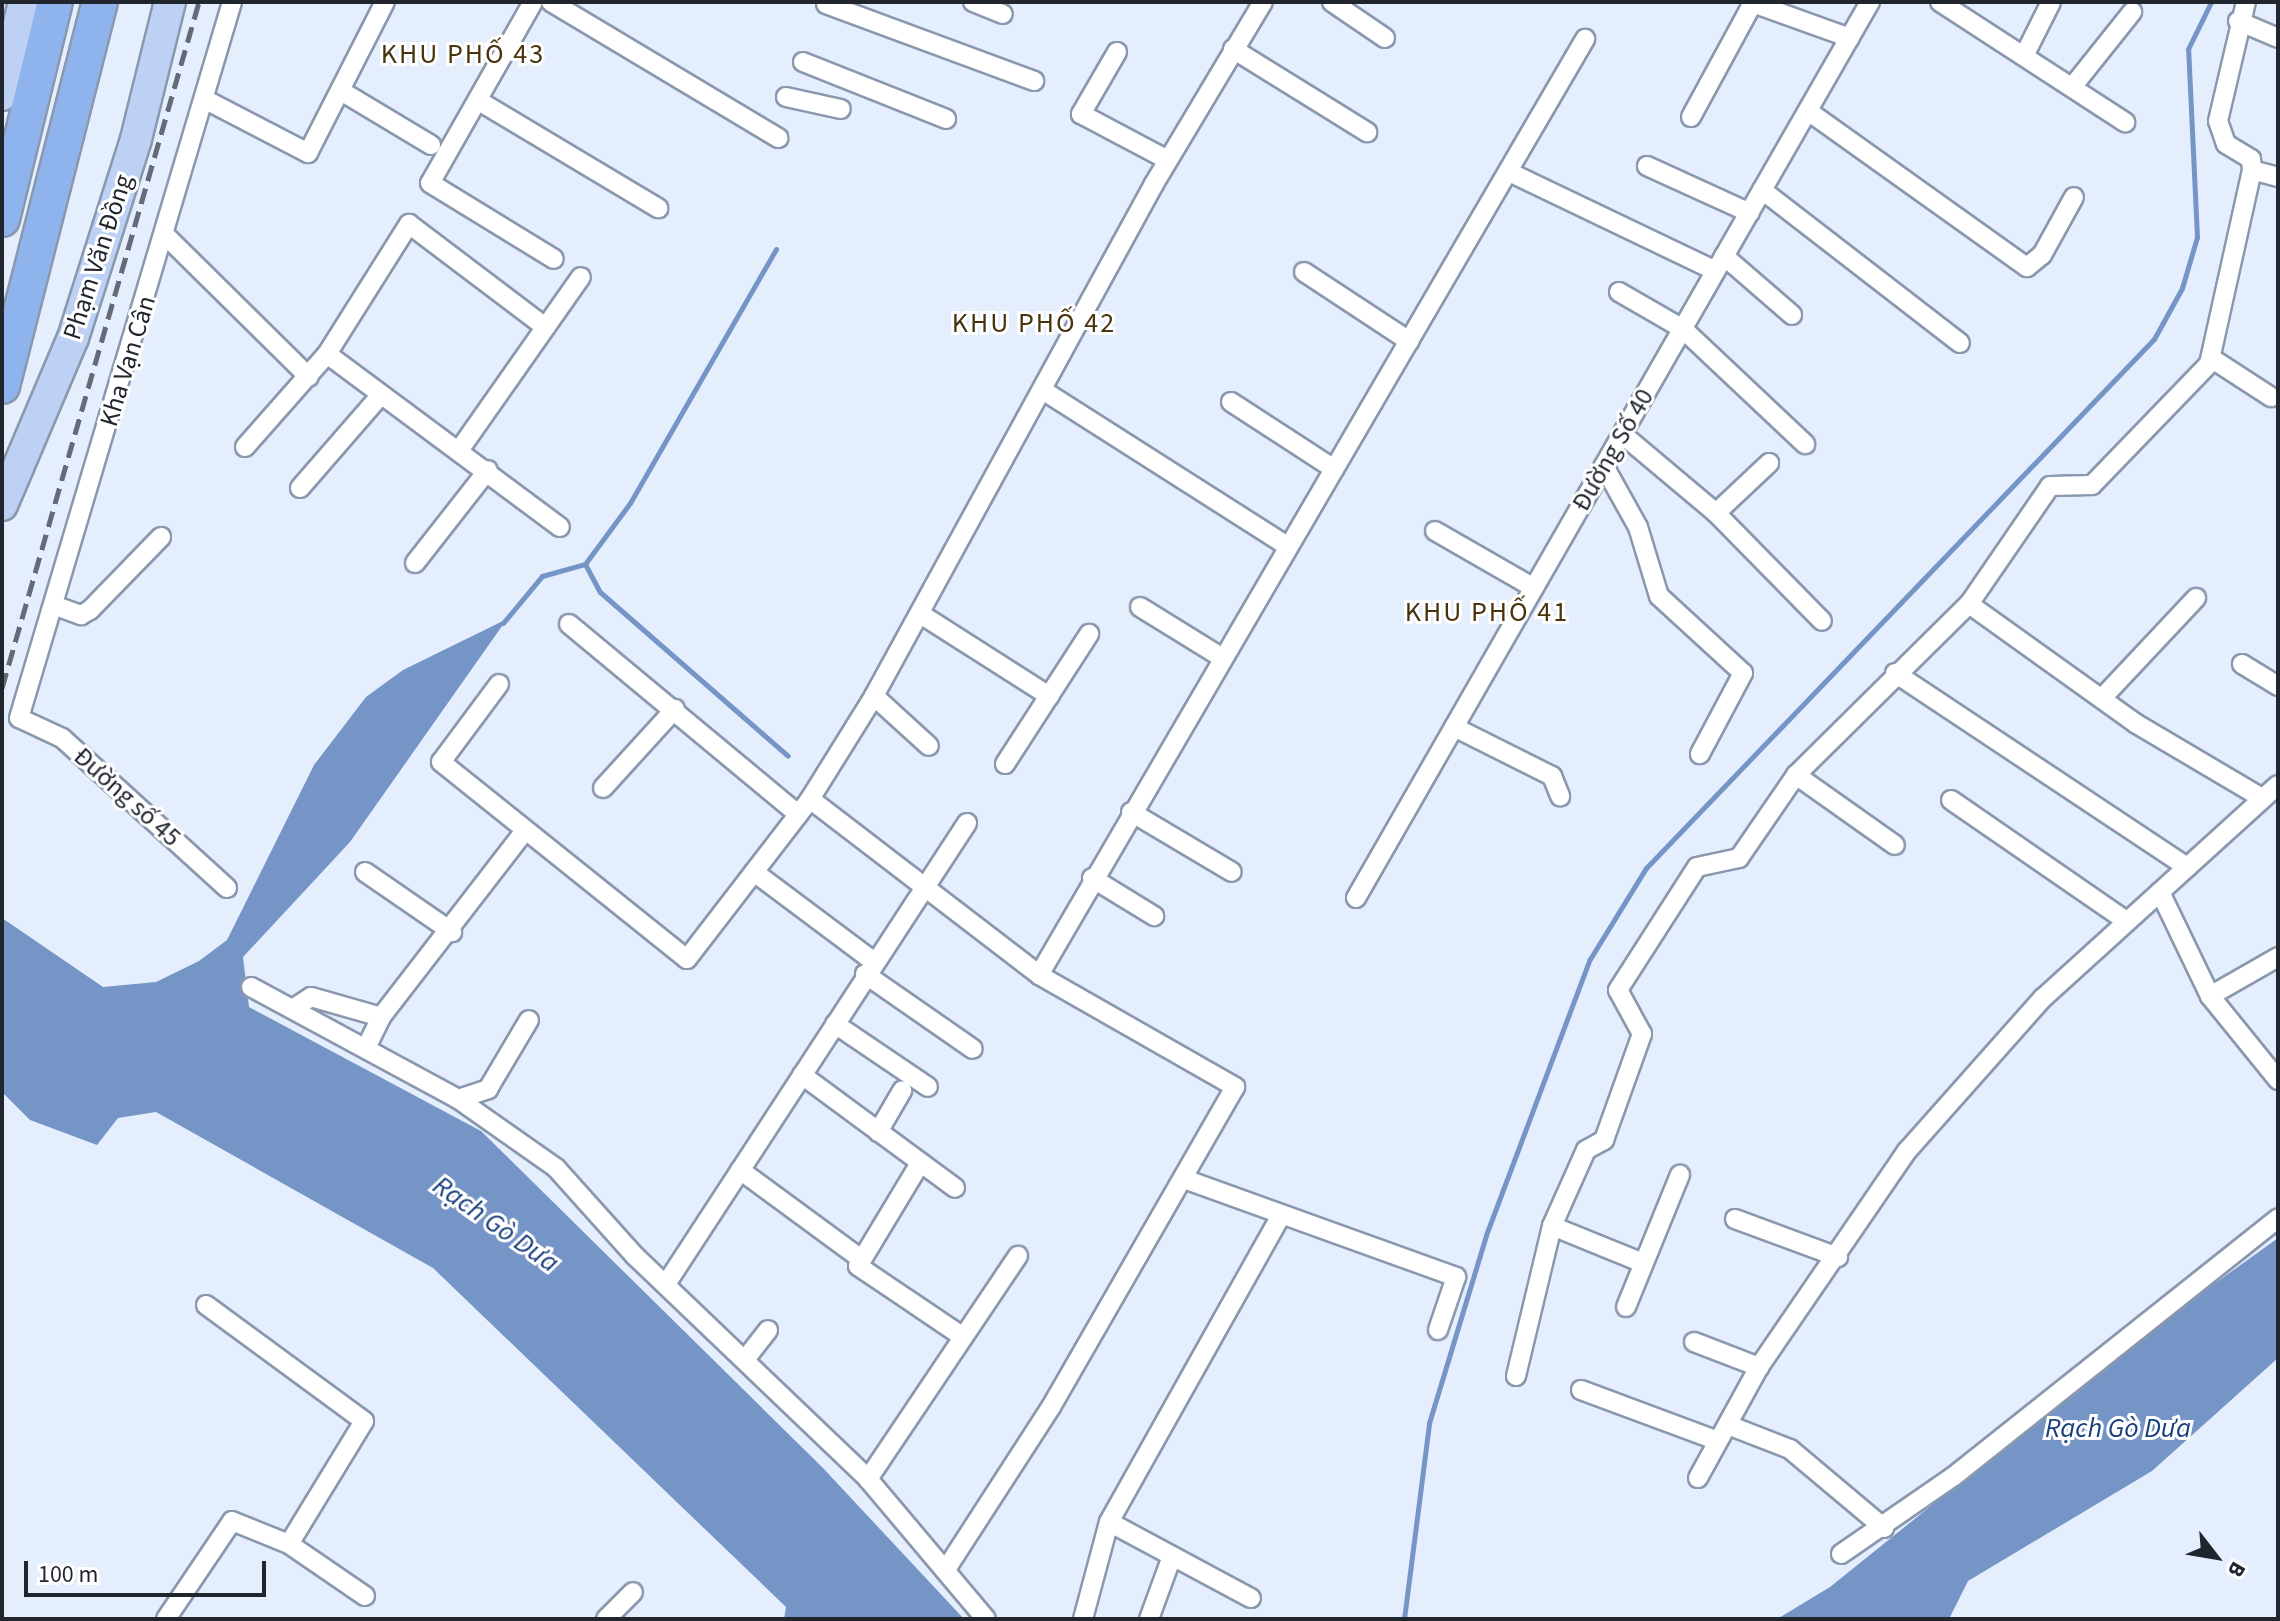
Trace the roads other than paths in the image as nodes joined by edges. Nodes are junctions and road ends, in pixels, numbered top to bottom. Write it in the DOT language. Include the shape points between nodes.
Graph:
graph roads {
  1 [pos="24,2"];
  2 [pos="55,2"];
  3 [pos="100,2"];
  4 [pos="170,2"];
  5 [pos="232,2"];
  6 [pos="385,2"];
  7 [pos="533,2"];
  8 [pos="551,2"];
  9 [pos="973,2"];
  10 [pos="1263,2"];
  11 [pos="1332,2"];
  12 [pos="1870,2"];
  13 [pos="1940,2"];
  14 [pos="2051,2"];
  15 [pos="2246,2"];
  16 [pos="1752,3"];
  17 [pos="826,4"];
  18 [pos="2132,12"];
  19 [pos="1003,14"];
  20 [pos="2238,21"];
  21 [pos="1385,38"];
  22 [pos="1850,38"];
  23 [pos="2278,38"];
  24 [pos="1585,39"];
  25 [pos="1233,49"];
  26 [pos="1117,52"];
  27 [pos="2024,56"];
  28 [pos="803,62"];
  29 [pos="1034,81"];
  30 [pos="2073,86"];
  31 [pos="341,91"];
  32 [pos="2,95"];
  33 [pos="786,97"];
  34 [pos="206,100"];
  35 [pos="479,101"];
  36 [pos="841,109"];
  37 [pos="1808,111"];
  38 [pos="1691,117"];
  39 [pos="946,119"];
  40 [pos="2125,122"];
  41 [pos="1367,132"];
  42 [pos="778,138"];
  43 [pos="431,145"];
  44 [pos="1168,160"];
  45 [pos="1647,166"];
  46 [pos="2252,170"];
  47 [pos="1509,172"];
  48 [pos="2278,177"];
  49 [pos="1762,190"];
  50 [pos="2074,197"];
  51 [pos="658,208"];
  52 [pos="1750,213"];
  53 [pos="2,219"];
  54 [pos="167,237"];
  55 [pos="554,259"];
  56 [pos="1720,263"];
  57 [pos="1304,272"];
  58 [pos="581,277"];
  59 [pos="1619,292"];
  60 [pos="1792,315"];
  61 [pos="545,327"];
  62 [pos="1683,329"];
  63 [pos="1409,341"];
  64 [pos="1960,343"];
  65 [pos="327,354"];
  66 [pos="2211,358"];
  67 [pos="309,377"];
  68 [pos="2,386"];
  69 [pos="1044,391"];
  70 [pos="379,397"];
  71 [pos="2271,397"];
  72 [pos="1231,402"];
  73 [pos="1622,434"];
  74 [pos="1805,444"];
  75 [pos="245,447"];
  76 [pos="460,449"];
  77 [pos="1769,463"];
  78 [pos="1604,466"];
  79 [pos="1334,469"];
  80 [pos="488,470"];
  81 [pos="300,488"];
  82 [pos="2,505"];
  83 [pos="1716,513"];
  84 [pos="560,527"];
  85 [pos="1435,531"];
  86 [pos="161,537"];
  87 [pos="1287,546"];
  88 [pos="415,563"];
  89 [pos="1534,588"];
  90 [pos="2196,598"];
  91 [pos="1969,604"];
  92 [pos="56,606"];
  93 [pos="1140,607"];
  94 [pos="922,615"];
  95 [pos="1822,621"];
  96 [pos="569,624"];
  97 [pos="1089,634"];
  98 [pos="1221,657"];
  99 [pos="2242,664"];
  100 [pos="1895,673"];
  101 [pos="499,684"];
  102 [pos="2278,686"];
  103 [pos="874,696"];
  104 [pos="1049,696"];
  105 [pos="2103,697"];
  106 [pos="675,709"];
  107 [pos="19,718"];
  108 [pos="1454,727"];
  109 [pos="929,746"];
  110 [pos="1700,754"];
  111 [pos="1005,764"];
  112 [pos="1796,775"];
  113 [pos="2278,785"];
  114 [pos="603,788"];
  115 [pos="1560,796"];
  116 [pos="2262,798"];
  117 [pos="810,799"];
  118 [pos="1951,800"];
  119 [pos="1131,812"];
  120 [pos="798,814"];
  121 [pos="967,823"];
  122 [pos="524,832"];
  123 [pos="1895,845"];
  124 [pos="2187,867"];
  125 [pos="365,872"];
  126 [pos="754,872"];
  127 [pos="1232,872"];
  128 [pos="1092,878"];
  129 [pos="921,886"];
  130 [pos="227,888"];
  131 [pos="2160,892"];
  132 [pos="1356,898"];
  133 [pos="1154,916"];
  134 [pos="2125,920"];
  135 [pos="452,932"];
  136 [pos="2278,957"];
  137 [pos="869,967"];
  138 [pos="1039,975"];
  139 [pos="251,987"];
  140 [pos="2210,996"];
  141 [pos="294,1008"];
  142 [pos="381,1017"];
  143 [pos="529,1020"];
  144 [pos="835,1024"];
  145 [pos="366,1048"];
  146 [pos="973,1049"];
  147 [pos="802,1075"];
  148 [pos="2278,1080"];
  149 [pos="928,1087"];
  150 [pos="902,1091"];
  151 [pos="458,1099"];
  152 [pos="878,1132"];
  153 [pos="919,1165"];
  154 [pos="740,1170"];
  155 [pos="1680,1175"];
  156 [pos="1187,1180"];
  157 [pos="955,1188"];
  158 [pos="1280,1217"];
  159 [pos="2278,1218"];
  160 [pos="1735,1219"];
  161 [pos="1552,1226"];
  162 [pos="1018,1256"];
  163 [pos="1838,1257"];
  164 [pos="860,1258"];
  165 [pos="1643,1263"];
  166 [pos="668,1281"];
  167 [pos="206,1305"];
  168 [pos="1626,1307"];
  169 [pos="768,1330"];
  170 [pos="1438,1330"];
  171 [pos="956,1332"];
  172 [pos="1694,1342"];
  173 [pos="747,1357"];
  174 [pos="1759,1367"];
  175 [pos="1516,1376"];
  176 [pos="1581,1390"];
  177 [pos="1723,1433"];
  178 [pos="1698,1478"];
  179 [pos="868,1479"];
  180 [pos="1109,1522"];
  181 [pos="1884,1528"];
  182 [pos="289,1544"];
  183 [pos="1841,1554"];
  184 [pos="1172,1556"];
  185 [pos="946,1569"];
  186 [pos="633,1592"];
  187 [pos="365,1596"];
  188 [pos="1251,1598"];
  189 [pos="166,1619"];
  190 [pos="606,1619"];
  191 [pos="986,1619"];
  192 [pos="1083,1619"];
  193 [pos="1149,1619"];
  1 -- 32 [label="main road"];
  2 -- 53 [label="highway"];
  3 -- 68 [label="highway, Phạm Văn Đồng"];
  4 -- 82 [label="main road, Phạm Văn Đồng" via="136,139 73,338"];
  5 -- 34 [label="street, Kha Vạn Cân"];
  6 -- 31 [label="street"];
  7 -- 35 [label="street"];
  8 -- 42 [label="street"];
  9 -- 19 [label="street"];
  10 -- 25 [label="street"];
  11 -- 21 [label="street"];
  12 -- 22 [label="street, Đường Số 40"];
  13 -- 27 [label="street"];
  14 -- 27 [label="street"];
  15 -- 20 [label="street"];
  16 -- 22 [label="street"];
  16 -- 38 [label="street"];
  17 -- 29 [label="street"];
  18 -- 30 [label="street"];
  20 -- 23 [label="street"];
  20 -- 46 [label="street" via="2218,121 2226,144 2251,159"];
  22 -- 37 [label="street, Đường Số 40"];
  24 -- 47 [label="street"];
  25 -- 41 [label="street"];
  25 -- 44 [label="street"];
  26 -- 44 [label="street" via="1081,114"];
  27 -- 30 [label="street"];
  28 -- 39 [label="street"];
  30 -- 40 [label="street"];
  31 -- 34 [label="street" via="308,153"];
  31 -- 43 [label="street"];
  33 -- 36 [label="street"];
  34 -- 54 [label="street, Kha Vạn Cân"];
  35 -- 51 [label="street"];
  35 -- 55 [label="street" via="430,183"];
  37 -- 49 [label="street, Đường Số 40"];
  37 -- 50 [label="street" via="2027,267 2042,255"];
  44 -- 69 [label="street"];
  45 -- 52 [label="street"];
  46 -- 48 [label="street"];
  46 -- 66 [label="street"];
  47 -- 56 [label="street"];
  47 -- 63 [label="street"];
  49 -- 52 [label="street, Đường Số 40"];
  49 -- 64 [label="street"];
  52 -- 56 [label="street, Đường Số 40"];
  54 -- 67 [label="street"];
  54 -- 92 [label="street, Kha Vạn Cân"];
  56 -- 60 [label="street"];
  56 -- 62 [label="street, Đường Số 40"];
  57 -- 63 [label="street"];
  58 -- 61 [label="street"];
  59 -- 62 [label="street"];
  61 -- 65 [label="street" via="409,224"];
  61 -- 76 [label="street"];
  62 -- 73 [label="street, Đường Số 40"];
  62 -- 74 [label="street"];
  63 -- 79 [label="street"];
  65 -- 67 [label="street"];
  65 -- 70 [label="street"];
  66 -- 71 [label="street"];
  66 -- 91 [label="street" via="2188,392 2092,485 2050,486"];
  67 -- 75 [label="street"];
  69 -- 87 [label="street"];
  69 -- 94 [label="street"];
  70 -- 76 [label="street"];
  70 -- 81 [label="street"];
  72 -- 79 [label="street"];
  73 -- 78 [label="street, Đường Số 40"];
  73 -- 83 [label="street"];
  76 -- 80 [label="street"];
  77 -- 83 [label="street"];
  78 -- 89 [label="street, Đường Số 40"];
  78 -- 110 [label="street" via="1638,527 1659,596 1743,673"];
  79 -- 87 [label="street"];
  80 -- 84 [label="street"];
  80 -- 88 [label="street"];
  83 -- 95 [label="street"];
  85 -- 89 [label="street"];
  86 -- 92 [label="street" via="90,610 81,615"];
  87 -- 98 [label="street"];
  89 -- 108 [label="street, Đường Số 40"];
  90 -- 105 [label="street"];
  91 -- 100 [label="street"];
  91 -- 105 [label="street"];
  92 -- 107 [label="street, Kha Vạn Cân"];
  93 -- 98 [label="street"];
  94 -- 103 [label="street"];
  94 -- 104 [label="street"];
  96 -- 106 [label="street"];
  97 -- 104 [label="street"];
  98 -- 119 [label="street"];
  99 -- 102 [label="street"];
  100 -- 112 [label="street"];
  100 -- 124 [label="street"];
  101 -- 122 [label="street" via="441,759"];
  103 -- 109 [label="street"];
  103 -- 117 [label="street"];
  104 -- 111 [label="street"];
  105 -- 116 [label="street"];
  106 -- 114 [label="street"];
  106 -- 120 [label="street"];
  107 -- 130 [label="street, Đường số 45" via="62,738"];
  108 -- 115 [label="street" via="1552,776"];
  108 -- 132 [label="street, Đường Số 40"];
  112 -- 123 [label="street"];
  112 -- 161 [label="street" via="1739,858 1697,867 1618,990 1642,1034 1604,1140 1586,1150"];
  113 -- 116 [label="street"];
  116 -- 124 [label="street"];
  117 -- 120 [label="street"];
  117 -- 129 [label="street"];
  118 -- 134 [label="street"];
  119 -- 127 [label="street"];
  119 -- 128 [label="street"];
  120 -- 126 [label="street"];
  121 -- 129 [label="street"];
  122 -- 126 [label="street" via="687,959"];
  122 -- 135 [label="street"];
  124 -- 131 [label="street"];
  125 -- 135 [label="street"];
  126 -- 137 [label="street"];
  128 -- 133 [label="street"];
  128 -- 138 [label="street"];
  129 -- 137 [label="street"];
  129 -- 138 [label="street"];
  131 -- 134 [label="street"];
  131 -- 140 [label="street"];
  134 -- 163 [label="street" via="2043,998 1907,1151"];
  135 -- 142 [label="street"];
  136 -- 140 [label="street"];
  137 -- 144 [label="street"];
  137 -- 146 [label="street"];
  138 -- 156 [label="street" via="1235,1087"];
  139 -- 141 [label="street"];
  140 -- 148 [label="street"];
  141 -- 142 [label="street" via="311,997"];
  141 -- 145 [label="street"];
  142 -- 145 [label="street"];
  143 -- 151 [label="street" via="488,1089"];
  144 -- 147 [label="street"];
  144 -- 149 [label="street"];
  145 -- 151 [label="street"];
  147 -- 152 [label="street"];
  147 -- 154 [label="street"];
  150 -- 152 [label="street"];
  151 -- 166 [label="street" via="556,1168 635,1256"];
  152 -- 153 [label="street"];
  153 -- 157 [label="street"];
  153 -- 164 [label="street"];
  154 -- 164 [label="street"];
  154 -- 166 [label="street"];
  155 -- 165 [label="street"];
  156 -- 158 [label="street"];
  156 -- 185 [label="street"];
  158 -- 170 [label="street" via="1456,1277"];
  158 -- 180 [label="street"];
  159 -- 181 [label="street"];
  160 -- 163 [label="street"];
  161 -- 165 [label="street"];
  161 -- 175 [label="street"];
  162 -- 179 [label="street"];
  163 -- 174 [label="street"];
  164 -- 171 [label="street" via="860,1269"];
  165 -- 168 [label="street"];
  166 -- 173 [label="street"];
  167 -- 182 [label="street" via="364,1421"];
  169 -- 173 [label="street"];
  172 -- 174 [label="street"];
  173 -- 179 [label="street"];
  174 -- 177 [label="street"];
  176 -- 177 [label="street"];
  177 -- 178 [label="street"];
  177 -- 181 [label="street" via="1790,1449"];
  179 -- 185 [label="street"];
  180 -- 184 [label="street"];
  180 -- 192 [label="street"];
  181 -- 183 [label="street"];
  182 -- 187 [label="street"];
  182 -- 189 [label="street" via="232,1521"];
  184 -- 188 [label="street"];
  184 -- 193 [label="street"];
  185 -- 191 [label="street"];
  186 -- 190 [label="street"];
}
